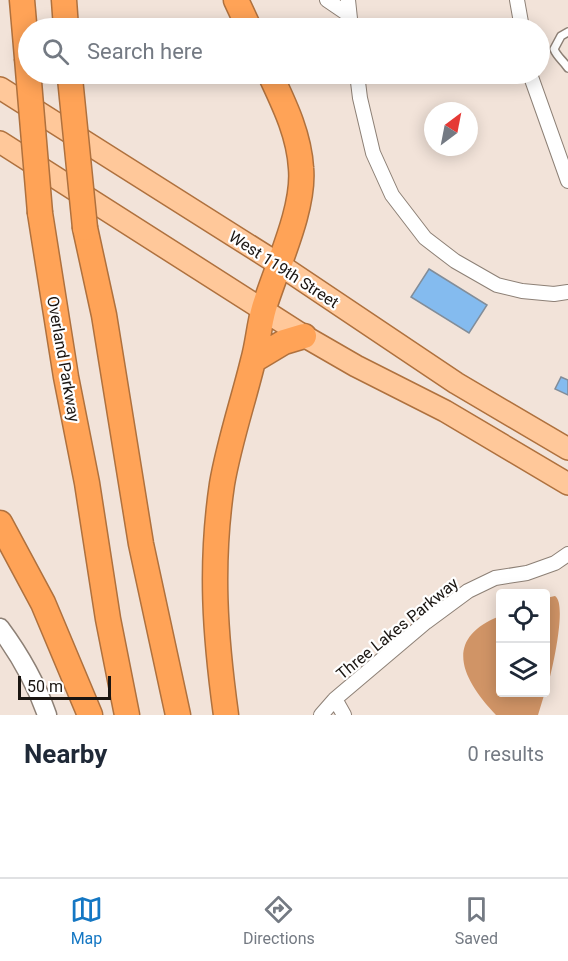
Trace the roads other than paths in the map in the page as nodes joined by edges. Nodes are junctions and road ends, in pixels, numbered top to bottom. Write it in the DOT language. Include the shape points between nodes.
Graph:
graph roads {
  1 [pos="22,0"];
  2 [pos="64,0"];
  3 [pos="236,0"];
  4 [pos="327,0"];
  5 [pos="348,0"];
  6 [pos="518,0"];
  7 [pos="24,18"];
  8 [pos="65,18"];
  9 [pos="244,18"];
  10 [pos="346,18"];
  11 [pos="350,18"];
  12 [pos="521,18"];
  13 [pos="568,32"];
  14 [pos="568,68"];
  15 [pos="29,84"];
  16 [pos="71,84"];
  17 [pos="274,84"];
  18 [pos="358,84"];
  19 [pos="534,84"];
  20 [pos="0,88"];
  21 [pos="0,142"];
  22 [pos="568,181"];
  23 [pos="280,265"];
  24 [pos="568,292"];
  25 [pos="264,309"];
  26 [pos="304,336"];
  27 [pos="254,360"];
  28 [pos="568,449"];
  29 [pos="568,484"];
  30 [pos="0,523"];
  31 [pos="568,555"];
  32 [pos="0,628"];
  33 [pos="335,699"];
  34 [pos="47,715"];
  35 [pos="90,715"];
  36 [pos="127,715"];
  37 [pos="178,715"];
  38 [pos="226,715"];
  39 [pos="321,715"];
  40 [pos="344,715"];
  1 -- 7 [label="highway, Overland Parkway, bridge"];
  2 -- 8 [label="highway"];
  3 -- 9 [label="highway"];
  4 -- 10 [label="street"];
  5 -- 11 [label="street"];
  6 -- 12 [label="street"];
  13 -- 14 [label="lane" via="554,49"];
  15 -- 36 [label="highway, Overland Parkway, bridge" via="40,213"];
  16 -- 37 [label="highway, bridge" via="85,228 104,315 141,544"];
  17 -- 23 [label="highway" via="296,134 302,170 297,207"];
  18 -- 24 [label="street" via="373,153 392,195 425,238 497,285 522,291"];
  19 -- 22 [label="street"];
  20 -- 23 [label="main road, West 119th Street"];
  21 -- 25 [label="main road"];
  23 -- 25 [label="highway"];
  23 -- 28 [label="main road, West 119th Street" via="456,383"];
  25 -- 26 [label="main road"];
  25 -- 27 [label="highway"];
  26 -- 27 [label="highway" via="284,342"];
  26 -- 29 [label="main road" via="445,411"];
  27 -- 38 [label="highway" via="222,482 216,532 216,628"];
  30 -- 35 [label="highway" via="44,603"];
  31 -- 33 [label="street, Three Lakes Parkway" via="555,563 495,578 468,591"];
  32 -- 34 [label="street" via="19,656"];
  33 -- 39 [label="street, Three Lakes Parkway"];
  33 -- 40 [label="street"];
}
